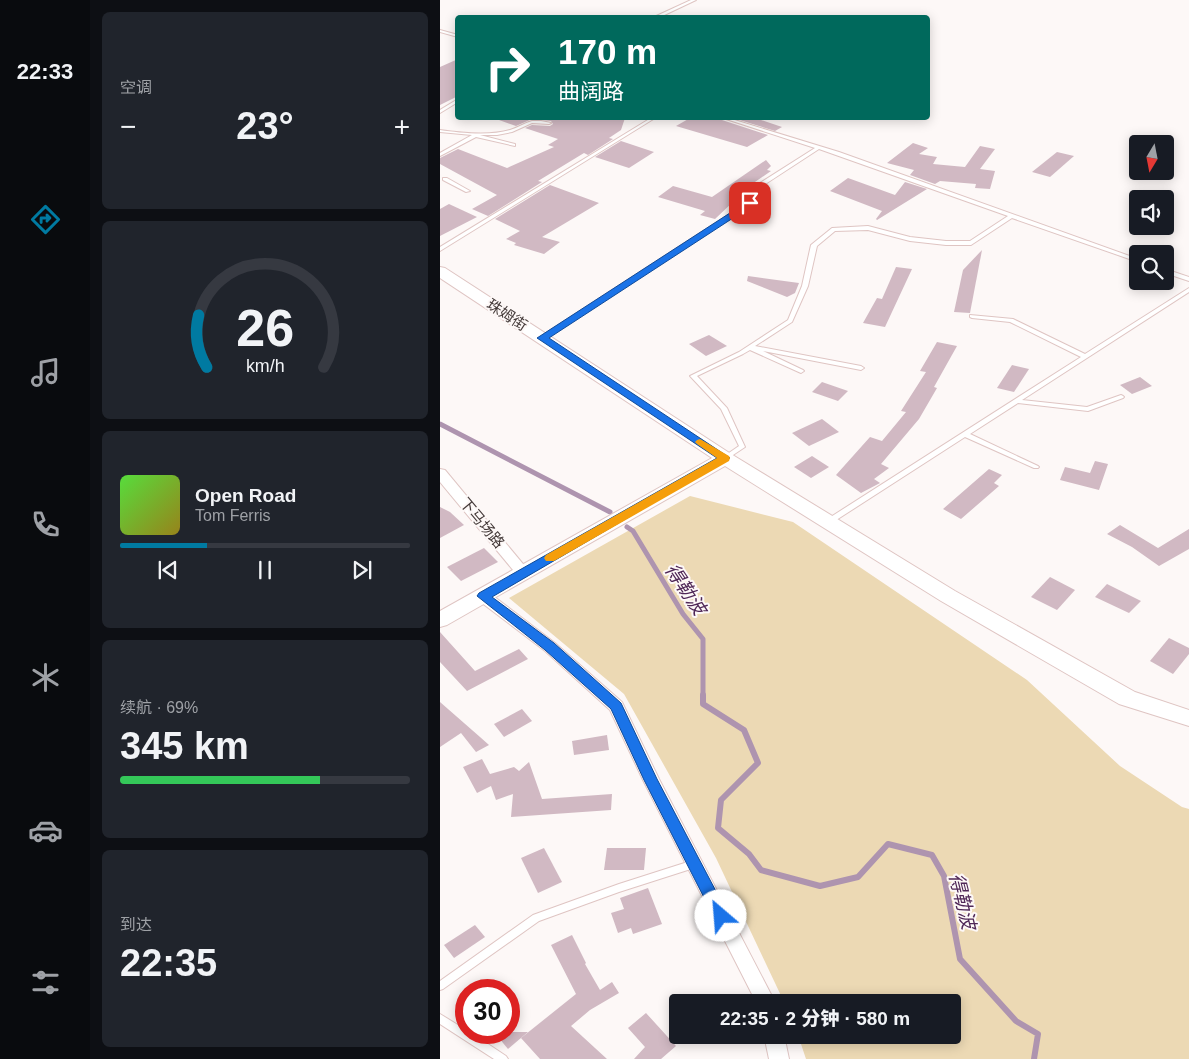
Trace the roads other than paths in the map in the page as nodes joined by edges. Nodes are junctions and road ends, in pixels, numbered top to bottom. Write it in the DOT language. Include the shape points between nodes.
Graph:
graph roads {
  1 [pos="694,0"];
  2 [pos="661,15"];
  3 [pos="440,31"];
  4 [pos="455,35"];
  5 [pos="455,102"];
  6 [pos="440,112"];
  7 [pos="650,120"];
  8 [pos="731,120"];
  9 [pos="549,122"];
  10 [pos="440,131"];
  11 [pos="459,134"];
  12 [pos="474,136"];
  13 [pos="513,145"];
  14 [pos="819,147"];
  15 [pos="440,156"];
  16 [pos="442,179"];
  17 [pos="468,191"];
  18 [pos="1011,216"];
  19 [pos="440,249"];
  20 [pos="1129,258"];
  21 [pos="440,271"];
  22 [pos="1174,274"];
  23 [pos="1189,279"];
  24 [pos="1189,290"];
  25 [pos="972,316"];
  26 [pos="542,338"];
  27 [pos="749,348"];
  28 [pos="1085,357"];
  29 [pos="861,368"];
  30 [pos="801,371"];
  31 [pos="1121,396"];
  32 [pos="1017,401"];
  33 [pos="965,434"];
  34 [pos="725,458"];
  35 [pos="1036,467"];
  36 [pos="440,473"];
  37 [pos="828,523"];
  38 [pos="523,573"];
  39 [pos="483,596"];
  40 [pos="440,620"];
  41 [pos="1189,718"];
  42 [pos="694,864"];
  43 [pos="440,986"];
  44 [pos="762,994"];
  45 [pos="440,1019"];
  46 [pos="776,1044"];
  47 [pos="503,1059"];
  48 [pos="779,1059"];
  1 -- 2 [label="lane"];
  3 -- 4 [label="lane"];
  5 -- 6 [label="lane"];
  7 -- 19 [label="lane"];
  8 -- 14 [label="lane"];
  9 -- 11 [label="lane" via="532,120 511,132"];
  10 -- 11 [label="lane"];
  11 -- 12 [label="lane"];
  12 -- 13 [label="lane"];
  12 -- 15 [label="lane"];
  14 -- 18 [label="lane"];
  14 -- 26 [label="lane" via="751,191 750,203"];
  16 -- 17 [label="lane"];
  18 -- 20 [label="lane"];
  18 -- 27 [label="lane" via="971,243 910,239 868,228 834,228 814,245 804,286 790,321"];
  21 -- 26 [label="street, 珠姆街"];
  22 -- 23 [label="lane"];
  24 -- 28 [label="lane"];
  25 -- 28 [label="lane" via="1011,320"];
  26 -- 34 [label="street, 珠姆街"];
  27 -- 29 [label="lane"];
  27 -- 30 [label="lane"];
  27 -- 34 [label="lane" via="693,376 724,408 742,446"];
  28 -- 32 [label="lane"];
  31 -- 32 [label="lane" via="1088,409"];
  32 -- 33 [label="lane"];
  33 -- 35 [label="lane"];
  33 -- 37 [label="lane"];
  34 -- 37 [label="street, 珠姆街"];
  34 -- 38 [label="street"];
  36 -- 38 [label="street, 下马场路"];
  37 -- 41 [label="street, 珠姆街" via="1127,698"];
  38 -- 39 [label="street"];
  39 -- 40 [label="street"];
  39 -- 42 [label="street" via="550,647 616,706"];
  42 -- 43 [label="lane" via="536,918"];
  42 -- 44 [label="street"];
  45 -- 47 [label="lane"];
  46 -- 48 [label="street"];
}
